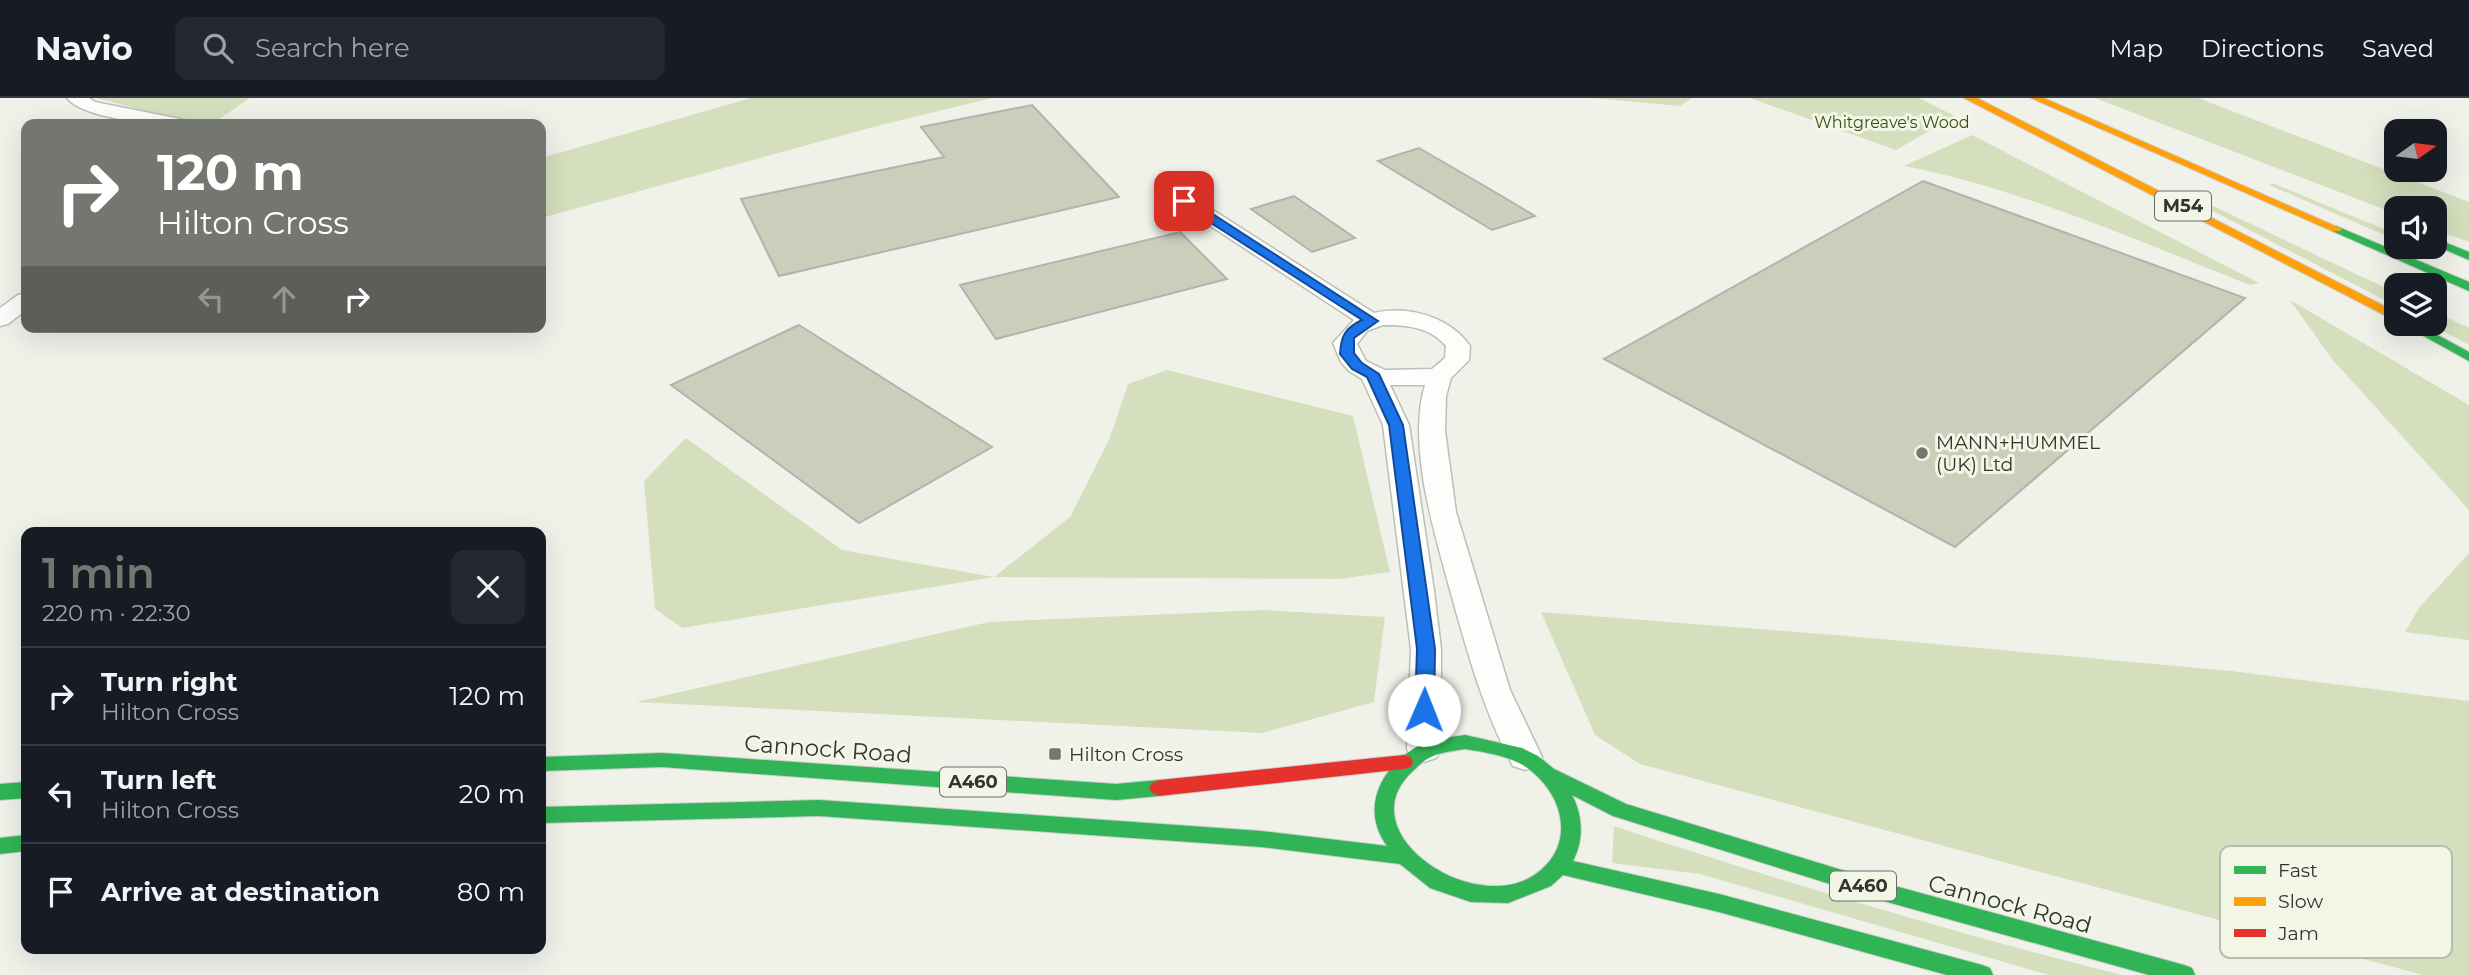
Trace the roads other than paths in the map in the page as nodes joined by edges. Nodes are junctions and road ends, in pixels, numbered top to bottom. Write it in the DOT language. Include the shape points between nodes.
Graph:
graph roads {
  1 [pos="76,98"];
  2 [pos="1969,98"];
  3 [pos="1998,98"];
  4 [pos="2036,98"];
  5 [pos="2070,98"];
  6 [pos="154,119"];
  7 [pos="2134,123"];
  8 [pos="2152,167"];
  9 [pos="1184,201"];
  10 [pos="2447,247"];
  11 [pos="2469,256"];
  12 [pos="2469,287"];
  13 [pos="21,304"];
  14 [pos="2384,311"];
  15 [pos="0,319"];
  16 [pos="1371,321"];
  17 [pos="2430,336"];
  18 [pos="2469,357"];
  19 [pos="1372,374"];
  20 [pos="1440,375"];
  21 [pos="1414,756"];
  22 [pos="1525,757"];
  23 [pos="546,764"];
  24 [pos="1548,775"];
  25 [pos="21,790"];
  26 [pos="0,792"];
  27 [pos="546,815"];
  28 [pos="21,844"];
  29 [pos="0,846"];
  30 [pos="1401,856"];
  31 [pos="1559,866"];
  32 [pos="1982,975"];
  33 [pos="2184,975"];
  1 -- 6 [label="street" via="89,106"];
  2 -- 14 [label="highway, M54"];
  3 -- 8 [label="highway, M54"];
  4 -- 12 [label="highway, M54"];
  5 -- 7 [label="highway"];
  9 -- 16 [label="street"];
  10 -- 11 [label="highway"];
  13 -- 15 [label="street"];
  16 -- 19 [label="street" via="1356,328 1345,342 1347,354 1357,366"];
  16 -- 20 [label="street" via="1402,317 1448,332 1457,340 1460,358"];
  17 -- 18 [label="highway"];
  19 -- 20 [label="street" via="1408,381"];
  19 -- 21 [label="street" via="1396,425 1426,649"];
  20 -- 22 [label="street" via="1432,431 1442,512 1494,690"];
  21 -- 22 [label="highway" via="1465,742"];
  21 -- 23 [label="highway, Cannock Road / A460" via="1116,792 662,760"];
  21 -- 30 [label="highway" via="1392,775 1382,804 1383,820"];
  22 -- 24 [label="highway"];
  24 -- 31 [label="highway" via="1572,819 1573,835"];
  24 -- 33 [label="highway, Cannock Road / A460" via="1620,810 1891,894"];
  25 -- 26 [label="highway"];
  27 -- 30 [label="highway, A460" via="819,808 1261,839"];
  28 -- 29 [label="highway"];
  30 -- 31 [label="highway" via="1436,883 1482,896 1518,892 1538,884"];
  31 -- 32 [label="highway" via="1796,922"];
}
